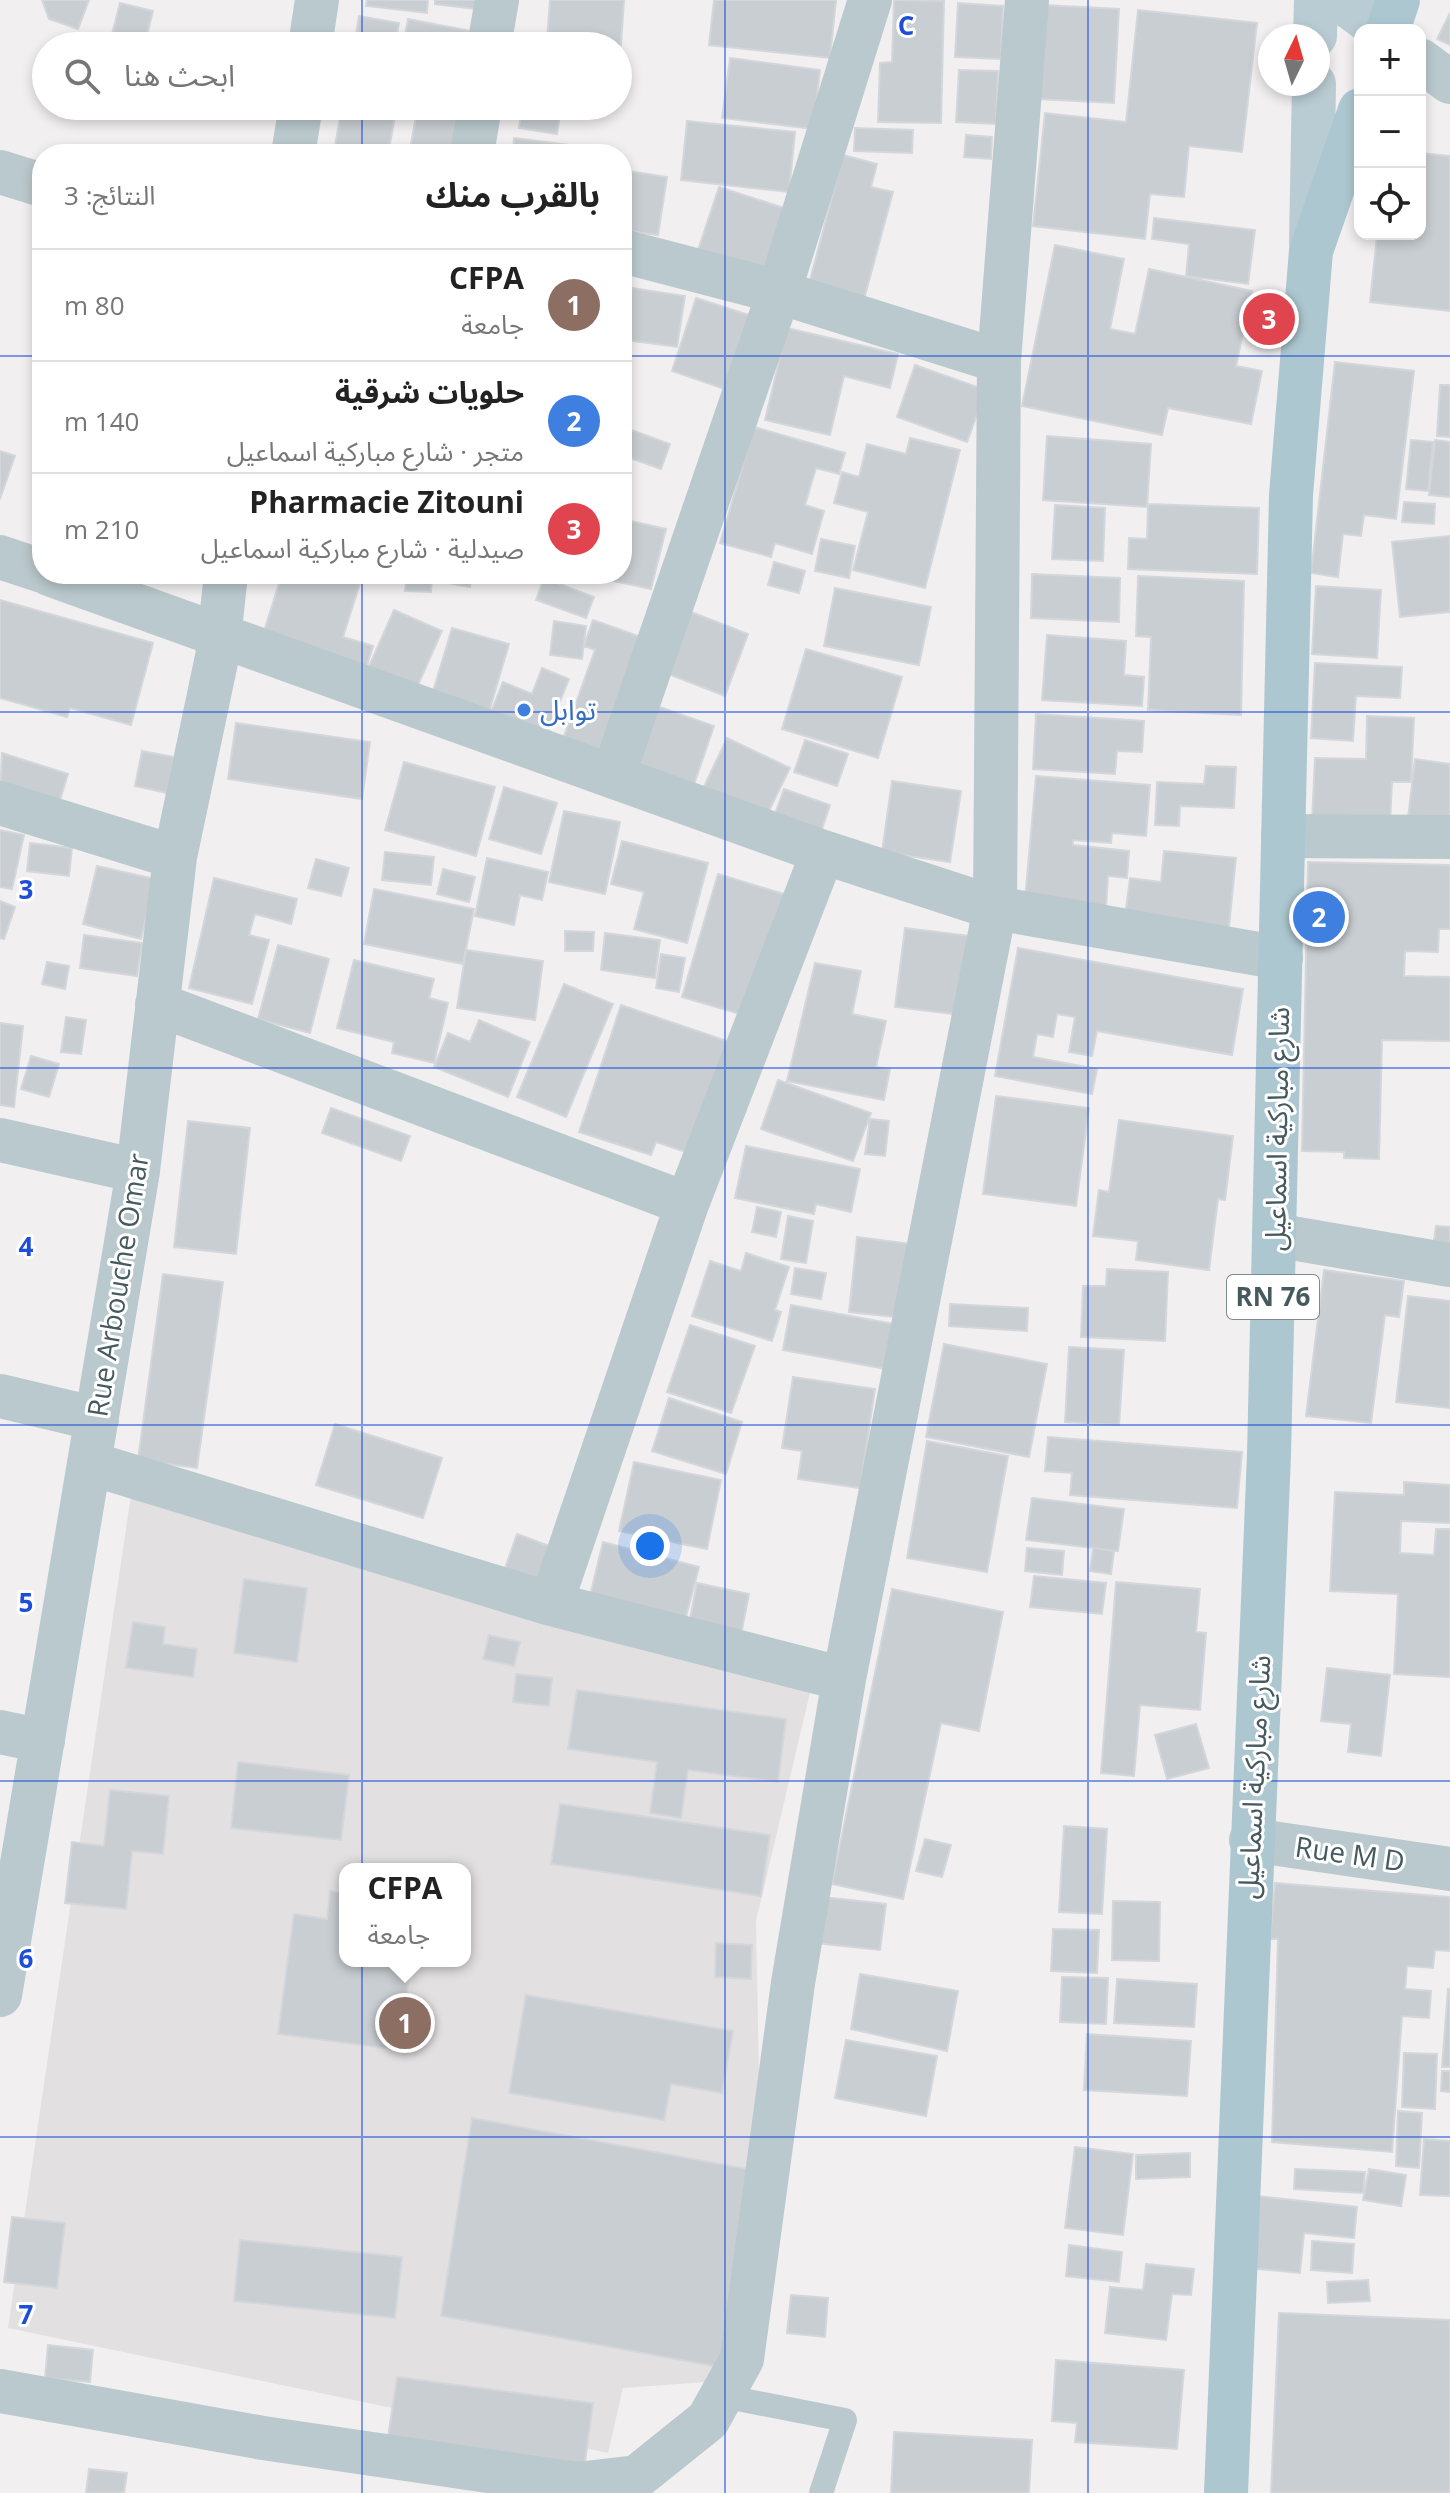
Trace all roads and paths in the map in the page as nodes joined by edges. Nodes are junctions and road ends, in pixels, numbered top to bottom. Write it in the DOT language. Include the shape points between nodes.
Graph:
graph roads {
  1 [pos="317,0"];
  2 [pos="497,0"];
  3 [pos="870,0"];
  4 [pos="1027,0"];
  5 [pos="1316,0"];
  6 [pos="1340,0"];
  7 [pos="1398,0"];
  8 [pos="1315,24"];
  9 [pos="1373,24"];
  10 [pos="1390,24"];
  11 [pos="312,32"];
  12 [pos="491,32"];
  13 [pos="1426,64"];
  14 [pos="1450,82"];
  15 [pos="1314,96"];
  16 [pos="300,120"];
  17 [pos="478,120"];
  18 [pos="1354,127"];
  19 [pos="299,144"];
  20 [pos="474,144"];
  21 [pos="0,172"];
  22 [pos="32,182"];
  23 [pos="1311,251"];
  24 [pos="632,254"];
  25 [pos="779,292"];
  26 [pos="999,361"];
  27 [pos="0,557"];
  28 [pos="32,568"];
  29 [pos="78,584"];
  30 [pos="225,584"];
  31 [pos="219,633"];
  32 [pos="613,776"];
  33 [pos="0,803"];
  34 [pos="1283,836"];
  35 [pos="1450,837"];
  36 [pos="823,852"];
  37 [pos="175,857"];
  38 [pos="995,908"];
  39 [pos="1281,958"];
  40 [pos="157,1004"];
  41 [pos="0,1140"];
  42 [pos="138,1171"];
  43 [pos="687,1204"];
  44 [pos="1274,1235"];
  45 [pos="1450,1265"];
  46 [pos="0,1396"];
  47 [pos="97,1419"];
  48 [pos="89,1463"];
  49 [pos="551,1604"];
  50 [pos="844,1679"];
  51 [pos="0,1732"];
  52 [pos="43,1741"];
  53 [pos="1251,1840"];
  54 [pos="1450,1869"];
  55 [pos="1,1984"];
  56 [pos="0,2391"];
  57 [pos="722,2396"];
  58 [pos="821,2493"];
  59 [pos="1226,2493"];
  1 -- 11 [label="street"];
  2 -- 12 [label="street"];
  3 -- 25 [label="street"];
  4 -- 26 [label="street"];
  5 -- 8 [label="main road"];
  6 -- 9 [label="main road"];
  7 -- 10 [label="main road"];
  13 -- 14 [label="street"];
  15 -- 23 [label="main road"];
  16 -- 19 [label="street"];
  17 -- 20 [label="street"];
  18 -- 23 [label="main road, شارع مباركية اسماعيل / RN 76"];
  21 -- 22 [label="street"];
  23 -- 34 [label="main road, شارع مباركية اسماعيل / RN 76" via="1291,495"];
  24 -- 25 [label="street"];
  25 -- 26 [label="street"];
  25 -- 32 [label="street"];
  26 -- 38 [label="street"];
  27 -- 28 [label="street"];
  29 -- 31 [label="street"];
  30 -- 31 [label="street, Rue Arbouche Omar"];
  31 -- 32 [label="street"];
  31 -- 37 [label="street, Rue Arbouche Omar"];
  32 -- 36 [label="street"];
  33 -- 37 [label="street"];
  34 -- 35 [label="street"];
  34 -- 39 [label="main road, شارع مباركية اسماعيل / RN 76"];
  36 -- 38 [label="street"];
  36 -- 43 [label="street"];
  37 -- 40 [label="street, Rue Arbouche Omar"];
  38 -- 39 [label="street"];
  38 -- 50 [label="street"];
  39 -- 44 [label="main road, شارع مباركية اسماعيل / RN 76"];
  40 -- 42 [label="street, Rue Arbouche Omar"];
  40 -- 43 [label="street"];
  41 -- 42 [label="street"];
  42 -- 47 [label="street, Rue Arbouche Omar"];
  43 -- 49 [label="street"];
  44 -- 45 [label="street"];
  44 -- 53 [label="main road, شارع مباركية اسماعيل / RN 76"];
  46 -- 47 [label="street"];
  47 -- 48 [label="street, Rue Arbouche Omar"];
  48 -- 49 [label="street"];
  48 -- 52 [label="street, Rue Arbouche Omar"];
  49 -- 50 [label="street"];
  50 -- 57 [label="street" via="793,1983 742,2359"];
  51 -- 52 [label="street"];
  52 -- 55 [label="street, Rue Arbouche Omar"];
  53 -- 54 [label="street, Rue M D"];
  53 -- 59 [label="main road, شارع مباركية اسماعيل / RN 76"];
  56 -- 57 [label="street" via="263,2438 577,2484 637,2477 708,2420"];
  57 -- 58 [label="lane" via="845,2420"];
}
